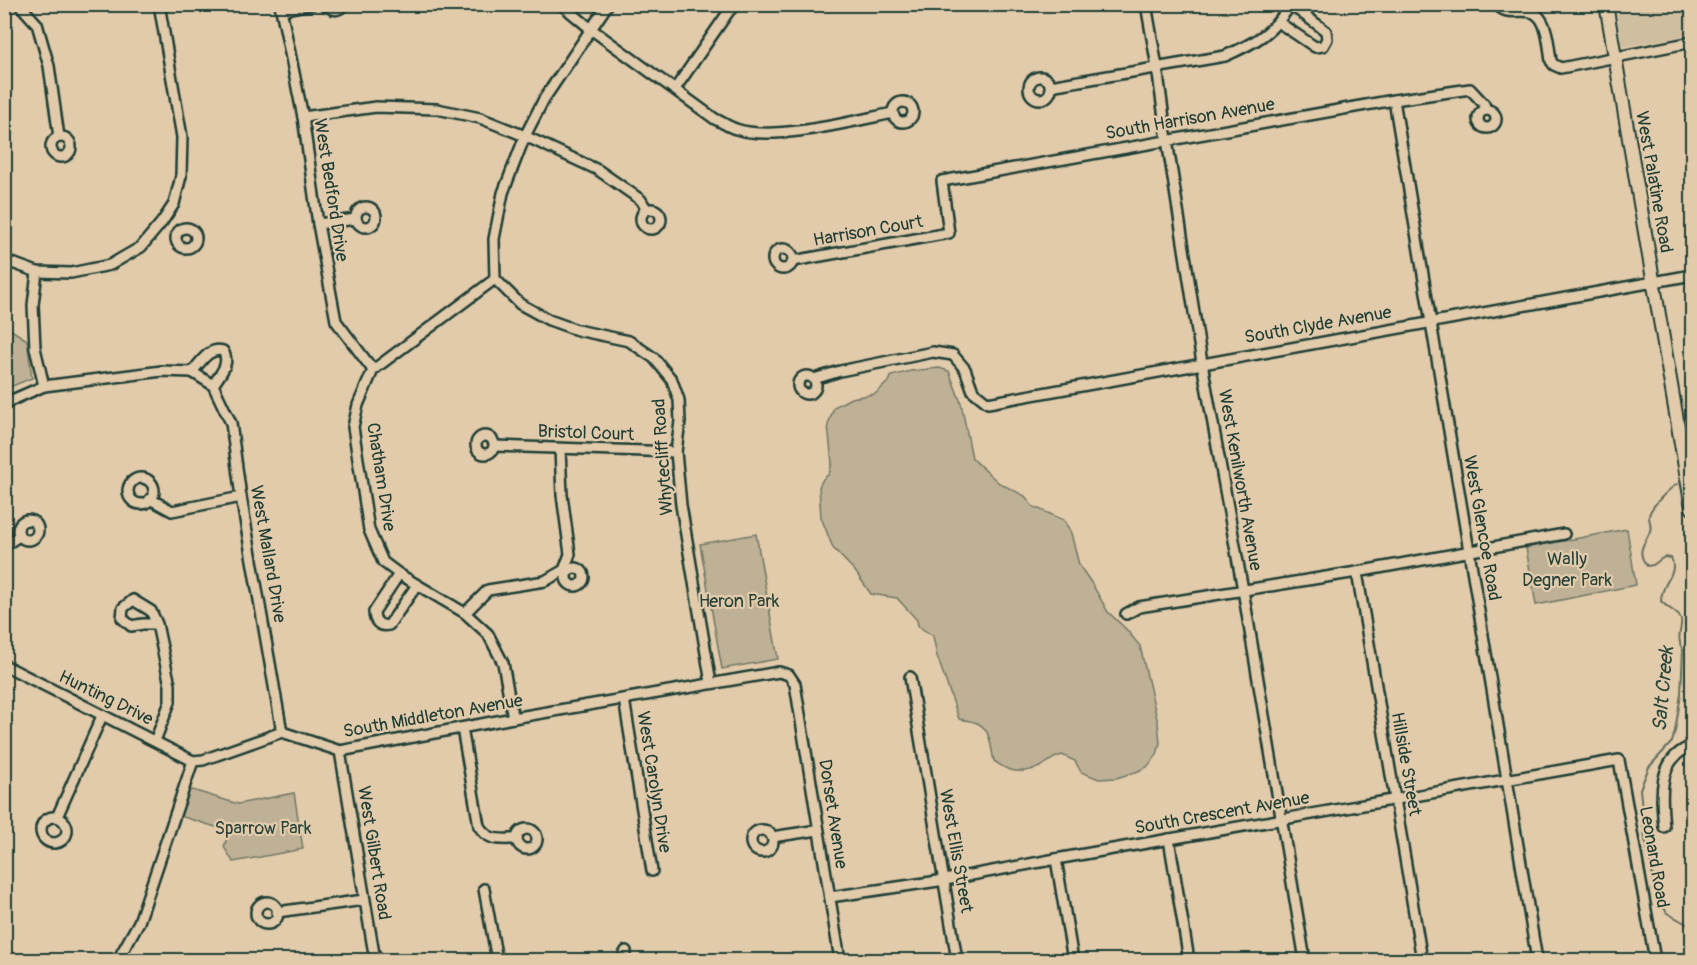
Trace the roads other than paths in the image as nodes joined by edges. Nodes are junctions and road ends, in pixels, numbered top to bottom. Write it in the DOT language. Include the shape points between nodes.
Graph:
graph roads {
  1 [pos="19,4"];
  2 [pos="159,4"];
  3 [pos="312,4"];
  4 [pos="326,4"];
  5 [pos="344,4"];
  6 [pos="561,4"];
  7 [pos="608,4"];
  8 [pos="736,4"];
  9 [pos="1146,4"];
  10 [pos="1497,4"];
  11 [pos="1606,4"];
  12 [pos="1291,5"];
  13 [pos="280,7"];
  14 [pos="1278,22"];
  15 [pos="591,29"];
  16 [pos="1692,42"];
  17 [pos="1615,58"];
  18 [pos="1157,67"];
  19 [pos="1050,86"];
  20 [pos="675,90"];
  21 [pos="1394,100"];
  22 [pos="1486,110"];
  23 [pos="893,113"];
  24 [pos="303,117"];
  25 [pos="525,136"];
  26 [pos="59,137"];
  27 [pos="1167,140"];
  28 [pos="647,210"];
  29 [pos="356,219"];
  30 [pos="162,222"];
  31 [pos="318,224"];
  32 [pos="178,232"];
  33 [pos="949,233"];
  34 [pos="4,260"];
  35 [pos="793,261"];
  36 [pos="37,272"];
  37 [pos="1692,275"];
  38 [pos="495,279"];
  39 [pos="1653,282"];
  40 [pos="1430,322"];
  41 [pos="1202,363"];
  42 [pos="373,370"];
  43 [pos="192,372"];
  44 [pos="814,378"];
  45 [pos="213,385"];
  46 [pos="44,386"];
  47 [pos="4,405"];
  48 [pos="495,446"];
  49 [pos="560,449"];
  50 [pos="676,452"];
  51 [pos="242,497"];
  52 [pos="150,499"];
  53 [pos="1692,508"];
  54 [pos="1564,534"];
  55 [pos="20,536"];
  56 [pos="4,546"];
  57 [pos="1469,553"];
  58 [pos="1357,572"];
  59 [pos="399,574"];
  60 [pos="417,585"];
  61 [pos="1244,590"];
  62 [pos="465,613"];
  63 [pos="1126,614"];
  64 [pos="157,624"];
  65 [pos="4,665"];
  66 [pos="789,675"];
  67 [pos="910,677"];
  68 [pos="711,683"];
  69 [pos="624,699"];
  70 [pos="102,716"];
  71 [pos="513,718"];
  72 [pos="462,728"];
  73 [pos="282,732"];
  74 [pos="155,741"];
  75 [pos="1692,746"];
  76 [pos="340,751"];
  77 [pos="1619,760"];
  78 [pos="193,761"];
  79 [pos="1508,779"];
  80 [pos="1395,800"];
  81 [pos="57,817"];
  82 [pos="1282,820"];
  83 [pos="1664,827"];
  84 [pos="818,830"];
  85 [pos="772,837"];
  86 [pos="517,839"];
  87 [pos="1169,839"];
  88 [pos="1056,859"];
  89 [pos="652,871"];
  90 [pos="945,880"];
  91 [pos="484,889"];
  92 [pos="830,897"];
  93 [pos="364,900"];
  94 [pos="278,912"];
  95 [pos="626,951"];
  96 [pos="121,959"];
  97 [pos="375,960"];
  98 [pos="497,960"];
  99 [pos="621,960"];
  100 [pos="840,960"];
  101 [pos="957,960"];
  102 [pos="1073,960"];
  103 [pos="1189,960"];
  104 [pos="1305,960"];
  105 [pos="1422,960"];
  106 [pos="1538,960"];
  107 [pos="1656,960"];
  1 -- 26 [label="street" via="37,24 49,66"];
  2 -- 30 [label="street" via="182,137 181,176 174,204"];
  3 -- 13 [label="street"];
  4 -- 5 [label="street" via="336,10"];
  6 -- 15 [label="street"];
  7 -- 15 [label="street"];
  8 -- 20 [label="street"];
  9 -- 18 [label="street, West Kenilworth Avenue"];
  10 -- 17 [label="street" via="1500,9 1533,12 1540,18 1554,65 1561,68"];
  11 -- 17 [label="main road, West Palatine Road"];
  12 -- 14 [label="street"];
  12 -- 14 [label="street" via="1326,31 1323,46 1315,47"];
  13 -- 24 [label="street, West Bedford Drive"];
  14 -- 18 [label="street" via="1251,45 1225,57"];
  15 -- 20 [label="street"];
  15 -- 25 [label="street" via="544,99"];
  16 -- 17 [label="street"];
  17 -- 39 [label="main road, West Palatine Road"];
  18 -- 19 [label="street"];
  18 -- 27 [label="street, West Kenilworth Avenue"];
  20 -- 23 [label="street" via="715,119 737,129 757,132 791,132"];
  21 -- 22 [label="street, South Harrison Avenue" via="1470,89"];
  21 -- 27 [label="street, South Harrison Avenue"];
  21 -- 40 [label="street, West Glencoe Road"];
  24 -- 25 [label="street" via="376,107 438,109 480,118"];
  24 -- 31 [label="street, West Bedford Drive"];
  25 -- 28 [label="street" via="598,170 641,200"];
  25 -- 38 [label="street" via="503,194 494,239"];
  27 -- 33 [label="street, South Harrison Avenue" via="942,181"];
  27 -- 41 [label="street, West Kenilworth Avenue"];
  29 -- 31 [label="street"];
  30 -- 32 [label="street"];
  30 -- 36 [label="street" via="141,247 110,264 71,273"];
  31 -- 42 [label="street, West Bedford Drive" via="336,321"];
  33 -- 35 [label="street, Harrison Court"];
  34 -- 36 [label="street"];
  36 -- 46 [label="street" via="33,305 35,348"];
  37 -- 39 [label="street, South Clyde Avenue"];
  38 -- 42 [label="street"];
  38 -- 50 [label="street, Whytecliff Road" via="520,304 549,320 629,341 654,358 672,380 678,400"];
  39 -- 40 [label="street, South Clyde Avenue"];
  39 -- 53 [label="main road, West Palatine Road"];
  40 -- 41 [label="street, South Clyde Avenue"];
  40 -- 57 [label="street, West Glencoe Road"];
  41 -- 44 [label="street, South Clyde Avenue" via="988,402 973,391 965,369 953,355 933,352"];
  41 -- 61 [label="street, West Kenilworth Avenue"];
  42 -- 59 [label="street, Chatham Drive" via="353,427 369,530 383,562"];
  43 -- 45 [label="street"];
  43 -- 45 [label="street" via="210,352 223,351 226,365"];
  43 -- 46 [label="street" via="162,371"];
  45 -- 51 [label="street, West Mallard Drive" via="231,423"];
  46 -- 47 [label="street"];
  48 -- 49 [label="street, Bristol Court"];
  49 -- 50 [label="street, Bristol Court"];
  49 -- 62 [label="street" via="570,554 566,571 545,581 488,590"];
  50 -- 68 [label="street, Whytecliff Road"];
  51 -- 52 [label="street" via="172,511"];
  51 -- 73 [label="street, West Mallard Drive"];
  54 -- 57 [label="street"];
  55 -- 56 [label="street"];
  57 -- 58 [label="street"];
  57 -- 79 [label="street, West Glencoe Road"];
  58 -- 61 [label="street"];
  58 -- 80 [label="street, Hillside Street"];
  59 -- 60 [label="street, Chatham Drive"];
  59 -- 60 [label="street" via="374,612 377,623 389,625"];
  60 -- 62 [label="street, Chatham Drive"];
  61 -- 63 [label="street" via="1139,607"];
  61 -- 82 [label="street, West Kenilworth Avenue"];
  62 -- 71 [label="street, Chatham Drive" via="488,634 503,663"];
  64 -- 74 [label="street" via="170,702"];
  65 -- 70 [label="street, Hunting Drive"];
  66 -- 68 [label="street, South Middleton Avenue" via="779,672"];
  66 -- 84 [label="street, Dorset Avenue" via="795,684"];
  67 -- 90 [label="street, West Ellis Street"];
  68 -- 69 [label="street, South Middleton Avenue"];
  69 -- 71 [label="street, South Middleton Avenue"];
  69 -- 89 [label="street, West Carolyn Drive"];
  70 -- 74 [label="street, Hunting Drive"];
  70 -- 81 [label="street"];
  71 -- 72 [label="street, South Middleton Avenue"];
  72 -- 76 [label="street, South Middleton Avenue"];
  72 -- 86 [label="street" via="479,826 492,839"];
  73 -- 76 [label="street, South Middleton Avenue"];
  73 -- 78 [label="street"];
  74 -- 78 [label="street, Hunting Drive"];
  75 -- 83 [label="street" via="1677,753 1666,769 1661,796"];
  76 -- 93 [label="street, West Gilbert Road"];
  77 -- 79 [label="street, South Crescent Avenue"];
  77 -- 107 [label="street, Leonard Road"];
  78 -- 96 [label="street" via="139,922"];
  79 -- 80 [label="street, South Crescent Avenue"];
  79 -- 106 [label="street, West Glencoe Road"];
  80 -- 82 [label="street, South Crescent Avenue"];
  80 -- 105 [label="street, Hillside Street"];
  82 -- 87 [label="street, South Crescent Avenue"];
  82 -- 104 [label="street, West Kenilworth Avenue"];
  84 -- 85 [label="street"];
  84 -- 92 [label="street, Dorset Avenue"];
  87 -- 88 [label="street, South Crescent Avenue"];
  87 -- 103 [label="street"];
  88 -- 90 [label="street, South Crescent Avenue"];
  88 -- 102 [label="street"];
  90 -- 92 [label="street, South Crescent Avenue"];
  90 -- 101 [label="street, West Ellis Street"];
  91 -- 98 [label="street"];
  92 -- 100 [label="street, Dorset Avenue"];
  93 -- 94 [label="street"];
  93 -- 97 [label="street, West Gilbert Road"];
  95 -- 99 [label="street"];
}
